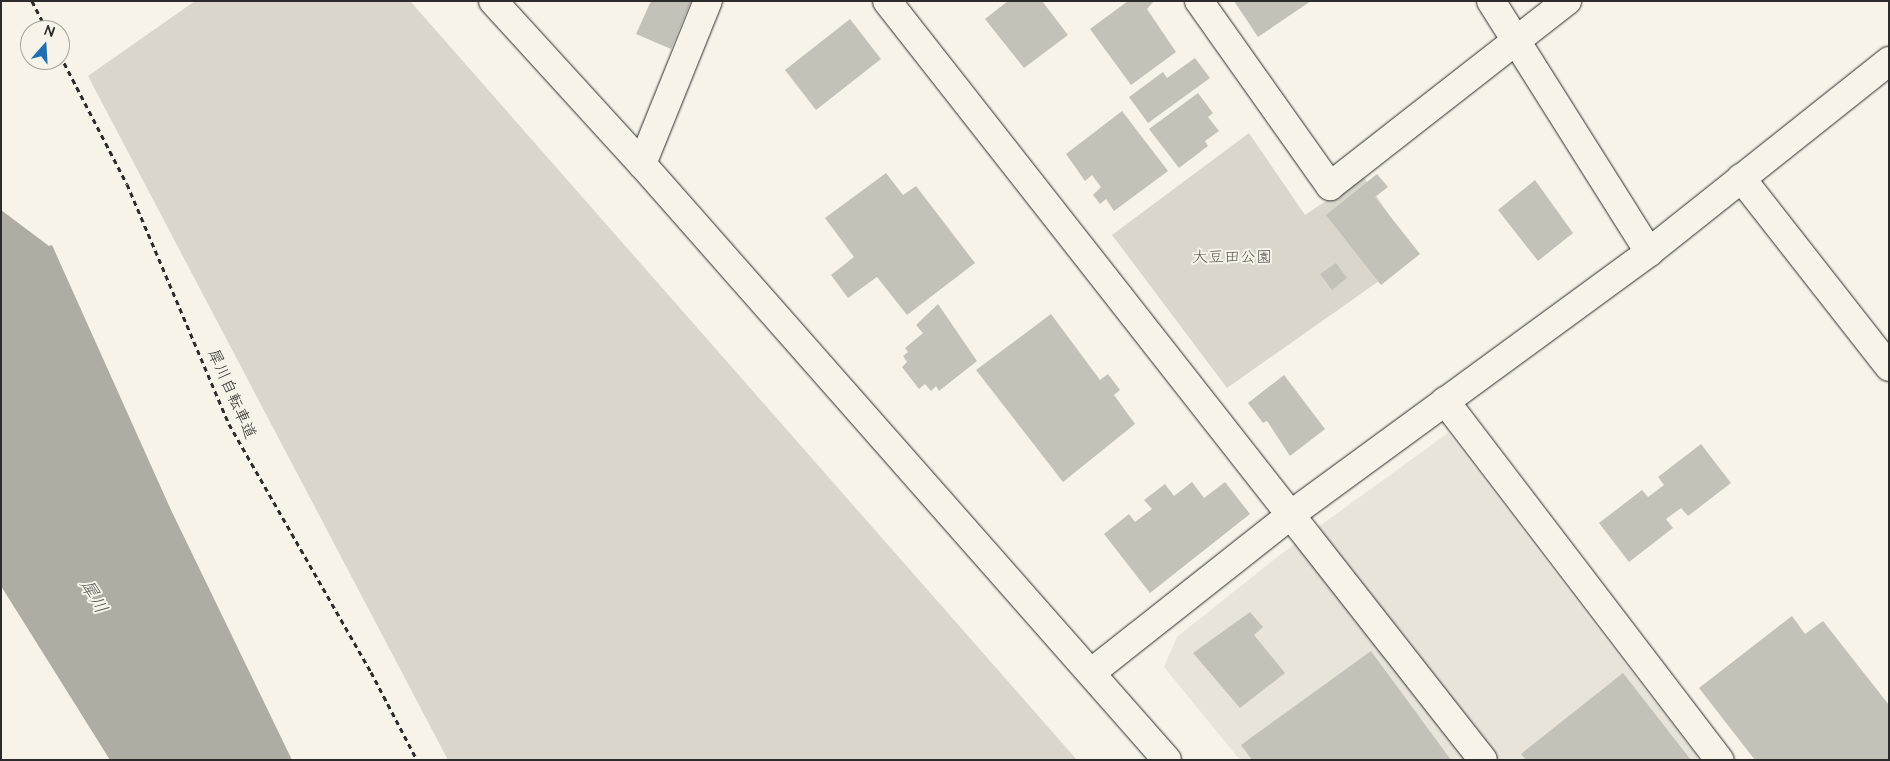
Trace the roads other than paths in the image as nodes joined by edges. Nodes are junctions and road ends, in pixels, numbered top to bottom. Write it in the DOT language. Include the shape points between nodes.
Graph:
graph roads {
  1 [pos="492,1"];
  2 [pos="708,1"];
  3 [pos="887,1"];
  4 [pos="1200,1"];
  5 [pos="1491,1"];
  6 [pos="1567,1"];
  7 [pos="1515,42"];
  8 [pos="1887,67"];
  9 [pos="642,164"];
  10 [pos="1741,178"];
  11 [pos="1649,252"];
  12 [pos="1889,367"];
  13 [pos="1446,401"];
  14 [pos="1293,514"];
  15 [pos="1092,672"];
  16 [pos="1167,760"];
  17 [pos="1483,760"];
  18 [pos="1719,760"];
  1 -- 9 [label="street"];
  2 -- 9 [label="street"];
  3 -- 14 [label="street"];
  4 -- 7 [label="street" via="1330,186"];
  5 -- 7 [label="street"];
  6 -- 7 [label="street"];
  7 -- 11 [label="street"];
  8 -- 10 [label="street"];
  9 -- 15 [label="street"];
  10 -- 11 [label="street"];
  10 -- 12 [label="street"];
  11 -- 13 [label="street"];
  13 -- 14 [label="street"];
  13 -- 18 [label="street"];
  14 -- 15 [label="street"];
  14 -- 17 [label="street"];
  15 -- 16 [label="street"];
}
